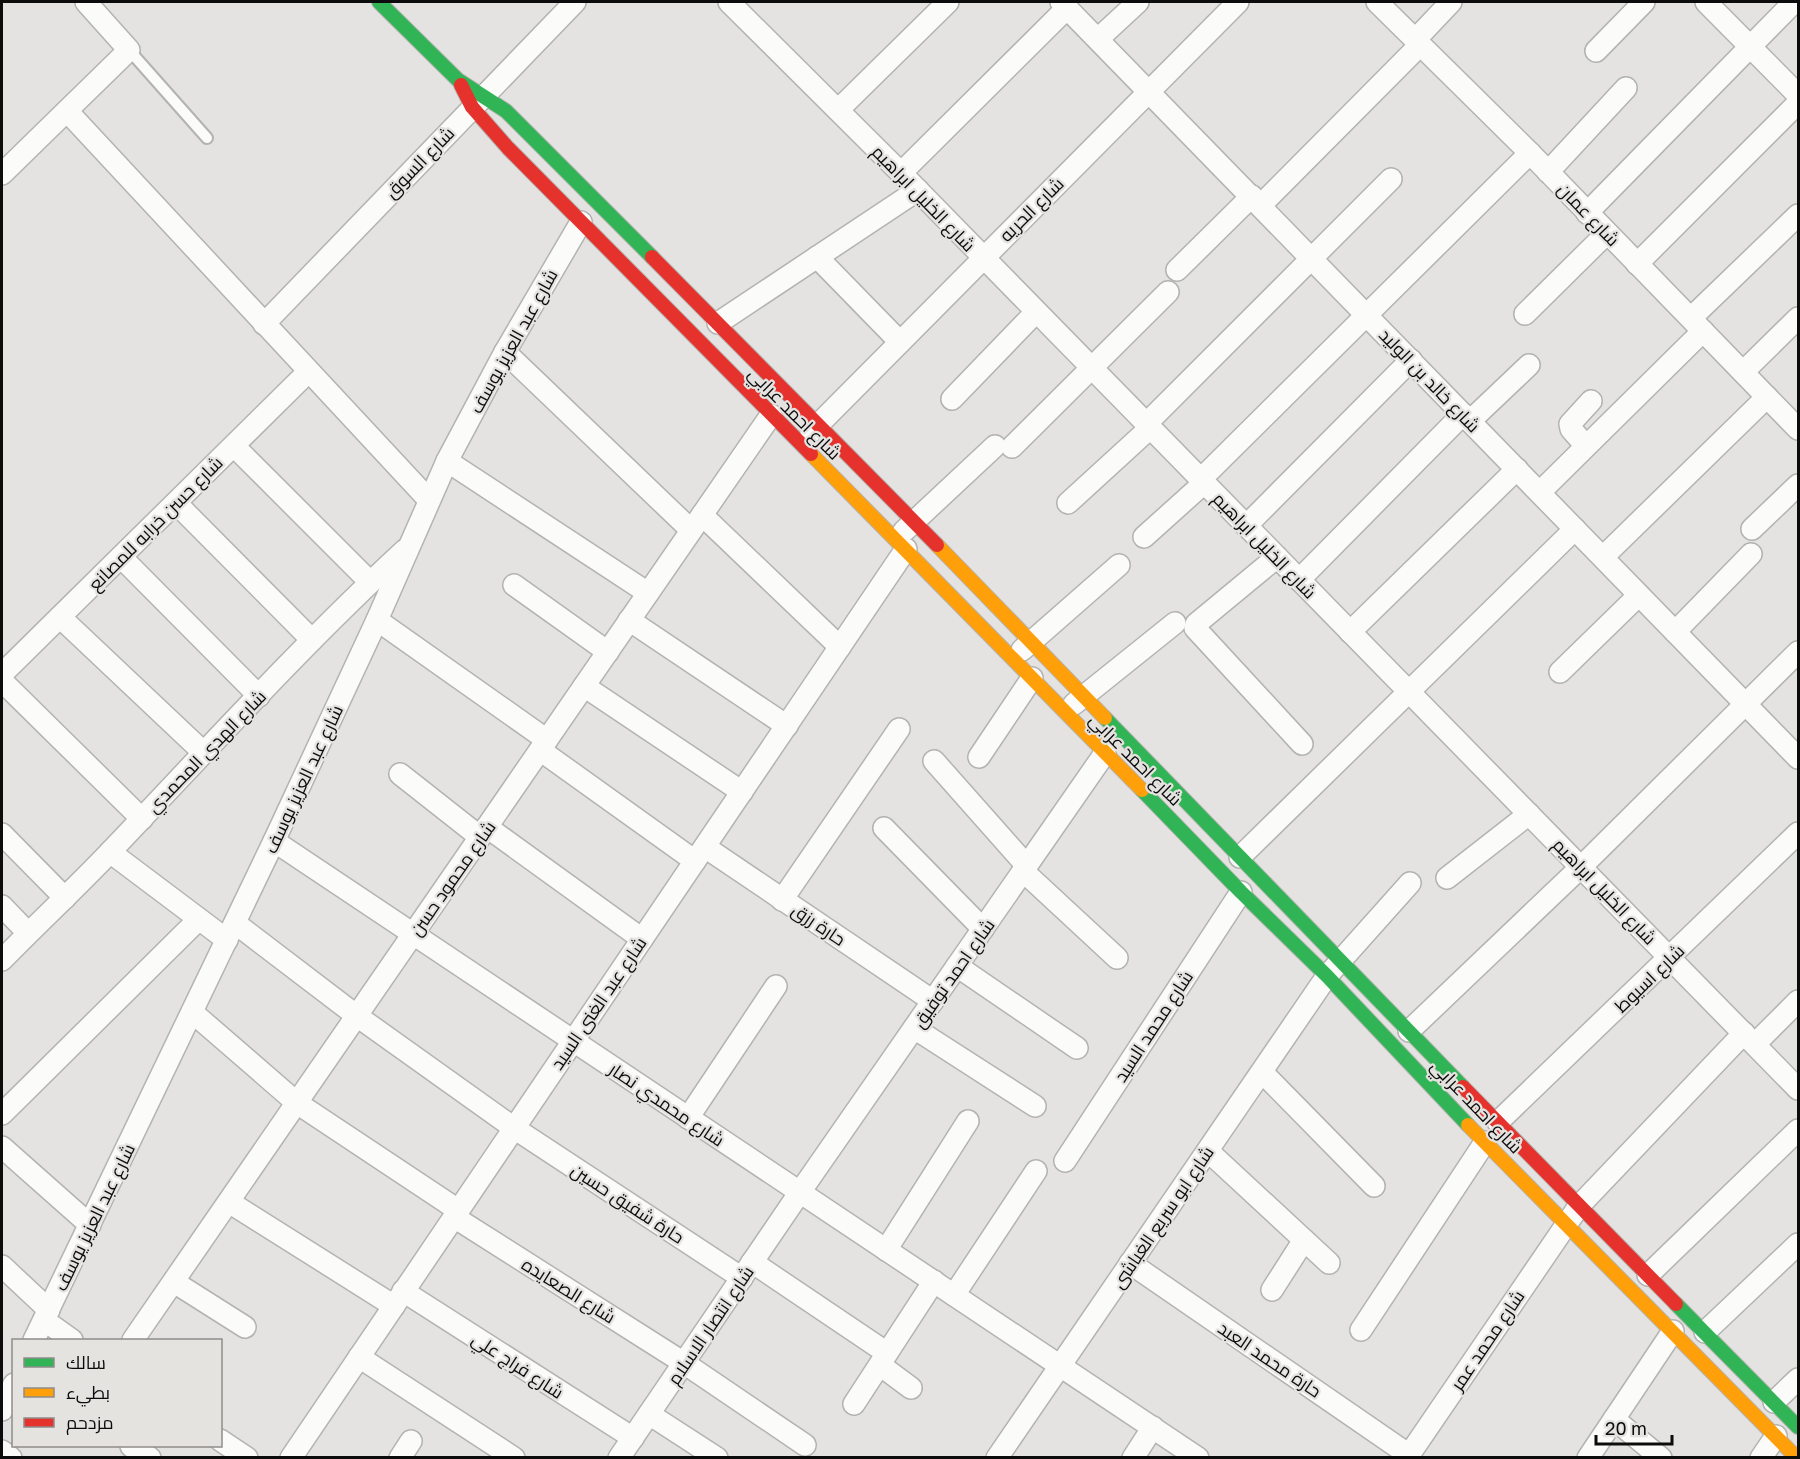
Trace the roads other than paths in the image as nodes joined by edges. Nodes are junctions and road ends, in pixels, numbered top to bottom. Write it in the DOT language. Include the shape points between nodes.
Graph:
graph roads {
  1 [pos="86,2"];
  2 [pos="379,2"];
  3 [pos="575,2"];
  4 [pos="729,2"];
  5 [pos="948,2"];
  6 [pos="1138,2"];
  7 [pos="1238,2"];
  8 [pos="1377,2"];
  9 [pos="1451,2"];
  10 [pos="1644,2"];
  11 [pos="1706,2"];
  12 [pos="1794,2"];
  13 [pos="1064,5"];
  14 [pos="1098,39"];
  15 [pos="1418,43"];
  16 [pos="1749,46"];
  17 [pos="129,50"];
  18 [pos="1596,51"];
  19 [pos="1626,88"];
  20 [pos="1149,91"];
  21 [pos="1798,95"];
  22 [pos="478,101"];
  23 [pos="1798,103"];
  24 [pos="838,110"];
  25 [pos="67,111"];
  26 [pos="207,138"];
  27 [pos="1530,153"];
  28 [pos="1548,172"];
  29 [pos="901,173"];
  30 [pos="2,174"];
  31 [pos="1391,179"];
  32 [pos="918,190"];
  33 [pos="1256,201"];
  34 [pos="1587,213"];
  35 [pos="1798,215"];
  36 [pos="581,222"];
  37 [pos="1607,232"];
  38 [pos="818,257"];
  39 [pos="983,258"];
  40 [pos="1312,258"];
  41 [pos="1637,264"];
  42 [pos="1177,270"];
  43 [pos="1168,292"];
  44 [pos="1036,312"];
  45 [pos="1525,314"];
  46 [pos="1367,315"];
  47 [pos="1798,318"];
  48 [pos="718,323"];
  49 [pos="264,324"];
  50 [pos="1697,325"];
  51 [pos="900,342"];
  52 [pos="505,352"];
  53 [pos="1411,360"];
  54 [pos="1529,365"];
  55 [pos="1091,368"];
  56 [pos="308,372"];
  57 [pos="1743,372"];
  58 [pos="1767,396"];
  59 [pos="952,399"];
  60 [pos="1591,401"];
  61 [pos="771,415"];
  62 [pos="1467,417"];
  63 [pos="819,424"];
  64 [pos="1797,425"];
  65 [pos="1148,426"];
  66 [pos="800,443"];
  67 [pos="234,446"];
  68 [pos="1586,446"];
  69 [pos="447,461"];
  70 [pos="1517,469"];
  71 [pos="1202,481"];
  72 [pos="1798,485"];
  73 [pos="1540,492"];
  74 [pos="429,500"];
  75 [pos="176,502"];
  76 [pos="1068,503"];
  77 [pos="914,522"];
  78 [pos="697,523"];
  79 [pos="1246,526"];
  80 [pos="1575,529"];
  81 [pos="1752,529"];
  82 [pos="1144,537"];
  83 [pos="411,544"];
  84 [pos="901,544"];
  85 [pos="1751,554"];
  86 [pos="121,557"];
  87 [pos="1277,557"];
  88 [pos="1603,557"];
  89 [pos="1119,565"];
  90 [pos="1299,580"];
  91 [pos="369,582"];
  92 [pos="514,585"];
  93 [pos="648,593"];
  94 [pos="1639,595"];
  95 [pos="60,617"];
  96 [pos="377,620"];
  97 [pos="629,620"];
  98 [pos="1175,623"];
  99 [pos="1350,632"];
  100 [pos="1675,632"];
  101 [pos="312,640"];
  102 [pos="1030,642"];
  103 [pos="840,647"];
  104 [pos="608,652"];
  105 [pos="1798,652"];
  106 [pos="1012,658"];
  107 [pos="1560,672"];
  108 [pos="2,674"];
  109 [pos="1032,678"];
  110 [pos="2,681"];
  111 [pos="584,686"];
  112 [pos="1409,692"];
  113 [pos="259,696"];
  114 [pos="1083,697"];
  115 [pos="1746,704"];
  116 [pos="1065,712"];
  117 [pos="787,726"];
  118 [pos="899,729"];
  119 [pos="1302,744"];
  120 [pos="544,745"];
  121 [pos="203,752"];
  122 [pos="1106,753"];
  123 [pos="979,757"];
  124 [pos="1798,758"];
  125 [pos="934,761"];
  126 [pos="400,774"];
  127 [pos="742,792"];
  128 [pos="1529,814"];
  129 [pos="142,819"];
  130 [pos="884,828"];
  131 [pos="484,832"];
  132 [pos="1798,833"];
  133 [pos="2,834"];
  134 [pos="274,841"];
  135 [pos="110,852"];
  136 [pos="700,854"];
  137 [pos="1240,857"];
  138 [pos="1581,867"];
  139 [pos="1025,868"];
  140 [pos="1447,878"];
  141 [pos="1410,883"];
  142 [pos="1241,892"];
  143 [pos="66,898"];
  144 [pos="783,900"];
  145 [pos="2,906"];
  146 [pos="198,920"];
  147 [pos="983,929"];
  148 [pos="231,931"];
  149 [pos="28,933"];
  150 [pos="413,935"];
  151 [pos="642,939"];
  152 [pos="1117,957"];
  153 [pos="1670,958"];
  154 [pos="2,960"];
  155 [pos="957,966"];
  156 [pos="1334,968"];
  157 [pos="776,986"];
  158 [pos="933,1001"];
  159 [pos="1798,1001"];
  160 [pos="192,1012"];
  161 [pos="357,1016"];
  162 [pos="914,1028"];
  163 [pos="1408,1030"];
  164 [pos="1750,1039"];
  165 [pos="573,1041"];
  166 [pos="1077,1048"];
  167 [pos="1262,1072"];
  168 [pos="1798,1089"];
  169 [pos="297,1102"];
  170 [pos="1035,1106"];
  171 [pos="2,1114"];
  172 [pos="688,1118"];
  173 [pos="968,1121"];
  174 [pos="1498,1122"];
  175 [pos="514,1128"];
  176 [pos="1798,1130"];
  177 [pos="1485,1142"];
  178 [pos="2,1147"];
  179 [pos="1208,1151"];
  180 [pos="1065,1161"];
  181 [pos="1036,1171"];
  182 [pos="1374,1186"];
  183 [pos="800,1192"];
  184 [pos="229,1202"];
  185 [pos="1579,1206"];
  186 [pos="456,1213"];
  187 [pos="1567,1223"];
  188 [pos="90,1226"];
  189 [pos="1304,1240"];
  190 [pos="1798,1244"];
  191 [pos="886,1250"];
  192 [pos="1130,1263"];
  193 [pos="1329,1263"];
  194 [pos="2,1266"];
  195 [pos="747,1270"];
  196 [pos="1648,1275"];
  197 [pos="174,1281"];
  198 [pos="934,1281"];
  199 [pos="1272,1290"];
  200 [pos="954,1295"];
  201 [pos="398,1298"];
  202 [pos="46,1315"];
  203 [pos="245,1327"];
  204 [pos="1361,1330"];
  205 [pos="1673,1331"];
  206 [pos="1705,1332"];
  207 [pos="35,1339"];
  208 [pos="70,1339"];
  209 [pos="134,1339"];
  210 [pos="358,1357"];
  211 [pos="883,1359"];
  212 [pos="684,1363"];
  213 [pos="1060,1365"];
  214 [pos="1798,1378"];
  215 [pos="12,1388"];
  216 [pos="911,1388"];
  217 [pos="1774,1402"];
  218 [pos="855,1404"];
  219 [pos="2,1410"];
  220 [pos="649,1414"];
  221 [pos="1614,1419"];
  222 [pos="1153,1427"];
  223 [pos="1798,1427"];
  224 [pos="1776,1436"];
  225 [pos="222,1441"];
  226 [pos="806,1445"];
  227 [pos="133,1447"];
  228 [pos="2,1451"];
  229 [pos="625,1452"];
  230 [pos="1408,1456"];
  231 [pos="11,1458"];
  232 [pos="150,1458"];
  233 [pos="247,1458"];
  234 [pos="291,1458"];
  235 [pos="514,1458"];
  236 [pos="717,1458"];
  237 [pos="997,1458"];
  238 [pos="1133,1458"];
  239 [pos="1198,1458"];
  240 [pos="1588,1458"];
  241 [pos="1661,1458"];
  242 [pos="1761,1458"];
  243 [pos="1797,1458"];
  1 -- 17 [label="street"];
  2 -- 22 [label="street, شارع احمد عرابي"];
  3 -- 22 [label="street, شارع السوق"];
  4 -- 24 [label="street, شارع الخليل ابراهيم"];
  5 -- 24 [label="street"];
  6 -- 14 [label="street"];
  7 -- 20 [label="street, شارع الحريه"];
  8 -- 15 [label="street, شارع عمان"];
  9 -- 15 [label="street"];
  10 -- 18 [label="street"];
  11 -- 16 [label="street"];
  12 -- 16 [label="street"];
  13 -- 14 [label="street, شارع خالد بن الوليد"];
  13 -- 29 [label="street"];
  14 -- 20 [label="street, شارع خالد بن الوليد"];
  15 -- 27 [label="street, شارع عمان"];
  15 -- 33 [label="street"];
  16 -- 21 [label="street"];
  16 -- 34 [label="street"];
  17 -- 25 [label="street"];
  17 -- 26 [label="lane"];
  19 -- 28 [label="street"];
  20 -- 33 [label="street, شارع خالد بن الوليد"];
  20 -- 39 [label="street, شارع الحريه"];
  22 -- 36 [label="street, شارع احمد عرابي" via="507,148"];
  22 -- 48 [label="street, شارع احمد عرابي" via="524,128"];
  22 -- 49 [label="street, شارع السوق"];
  23 -- 41 [label="street"];
  24 -- 29 [label="street, شارع الخليل ابراهيم"];
  25 -- 30 [label="street"];
  25 -- 49 [label="street"];
  27 -- 28 [label="street, شارع عمان"];
  27 -- 46 [label="street"];
  28 -- 34 [label="street, شارع عمان"];
  29 -- 32 [label="street, شارع الخليل ابراهيم"];
  31 -- 40 [label="street"];
  32 -- 38 [label="street"];
  32 -- 39 [label="street, شارع الخليل ابراهيم"];
  33 -- 40 [label="street, شارع خالد بن الوليد"];
  33 -- 42 [label="street"];
  34 -- 37 [label="street, شارع عمان"];
  35 -- 50 [label="street"];
  36 -- 52 [label="street, شارع عبد العزيز يوسف"];
  36 -- 61 [label="street, شارع احمد عرابي"];
  37 -- 41 [label="street, شارع عمان"];
  37 -- 45 [label="street"];
  38 -- 48 [label="street"];
  38 -- 51 [label="street"];
  39 -- 44 [label="street, شارع الخليل ابراهيم"];
  39 -- 51 [label="street, شارع الحريه"];
  40 -- 46 [label="street, شارع خالد بن الوليد"];
  40 -- 65 [label="street"];
  41 -- 50 [label="street, شارع عمان"];
  43 -- 55 [label="street, شارع عبد الغنى السيد"];
  44 -- 55 [label="street, شارع الخليل ابراهيم"];
  44 -- 59 [label="street"];
  46 -- 53 [label="street, شارع خالد بن الوليد"];
  46 -- 71 [label="street"];
  47 -- 57 [label="street"];
  48 -- 63 [label="street, شارع احمد عرابي"];
  49 -- 56 [label="street"];
  50 -- 57 [label="street, شارع عمان"];
  50 -- 68 [label="street"];
  51 -- 63 [label="street, شارع الحريه"];
  52 -- 69 [label="street, شارع عبد العزيز يوسف"];
  52 -- 78 [label="street"];
  53 -- 62 [label="street, شارع خالد بن الوليد"];
  53 -- 79 [label="street"];
  54 -- 62 [label="street"];
  55 -- 65 [label="street, شارع الخليل ابراهيم"];
  55 -- 77 [label="street, شارع عبد الغنى السيد"];
  56 -- 67 [label="street, شارع حسن خرابه للمصانع"];
  56 -- 74 [label="street"];
  57 -- 58 [label="street, شارع عمان"];
  58 -- 64 [label="street, شارع عمان"];
  58 -- 88 [label="street"];
  60 -- 68 [label="street" via="1570,424"];
  61 -- 66 [label="street, شارع احمد عرابي"];
  61 -- 78 [label="street, شارع محمود حسن"];
  62 -- 70 [label="street, شارع خالد بن الوليد"];
  62 -- 90 [label="street"];
  63 -- 66 [label="street, شارع الحريه"];
  63 -- 77 [label="street, شارع احمد عرابي"];
  65 -- 71 [label="street, شارع الخليل ابراهيم"];
  65 -- 76 [label="street"];
  66 -- 84 [label="street, شارع احمد عرابي"];
  67 -- 75 [label="street, شارع حسن خرابه للمصانع"];
  67 -- 91 [label="street"];
  68 -- 73 [label="street"];
  69 -- 74 [label="street, شارع عبد العزيز يوسف"];
  69 -- 93 [label="street"];
  70 -- 73 [label="street, شارع خالد بن الوليد"];
  70 -- 99 [label="street"];
  71 -- 79 [label="street, شارع الخليل ابراهيم"];
  71 -- 82 [label="street"];
  72 -- 81 [label="street"];
  73 -- 80 [label="street, شارع خالد بن الوليد"];
  74 -- 83 [label="street, شارع عبد العزيز يوسف"];
  75 -- 86 [label="street, شارع حسن خرابه للمصانع"];
  75 -- 101 [label="street"];
  77 -- 84 [label="street, شارع عبد الغنى السيد"];
  77 -- 102 [label="street, شارع احمد عرابي"];
  78 -- 93 [label="street, شارع محمود حسن"];
  78 -- 103 [label="street"];
  79 -- 87 [label="street, شارع الخليل ابراهيم"];
  80 -- 88 [label="street, شارع خالد بن الوليد"];
  80 -- 112 [label="street"];
  83 -- 91 [label="street, شارع الهدي المحمدي"];
  83 -- 96 [label="street, شارع عبد العزيز يوسف"];
  84 -- 103 [label="street, شارع عبد الغنى السيد"];
  84 -- 106 [label="street, شارع احمد عرابي"];
  85 -- 100 [label="street"];
  86 -- 95 [label="street, شارع حسن خرابه للمصانع"];
  86 -- 113 [label="street"];
  87 -- 90 [label="street, شارع الخليل ابراهيم"];
  87 -- 119 [label="street" via="1195,628"];
  88 -- 94 [label="street, شارع خالد بن الوليد"];
  89 -- 102 [label="street"];
  90 -- 99 [label="street, شارع الخليل ابراهيم"];
  91 -- 101 [label="street, شارع الهدي المحمدي"];
  92 -- 104 [label="street"];
  93 -- 97 [label="street, شارع محمود حسن"];
  94 -- 100 [label="street, شارع خالد بن الوليد"];
  94 -- 107 [label="street"];
  95 -- 108 [label="street, شارع حسن خرابه للمصانع"];
  95 -- 121 [label="street"];
  96 -- 120 [label="street, حارة رزق"];
  96 -- 134 [label="street, شارع عبد العزيز يوسف"];
  97 -- 104 [label="street, شارع محمود حسن"];
  97 -- 117 [label="street"];
  98 -- 114 [label="street"];
  99 -- 112 [label="street, شارع الخليل ابراهيم"];
  100 -- 115 [label="street, شارع خالد بن الوليد"];
  101 -- 113 [label="street, شارع الهدي المحمدي"];
  102 -- 106 [label="street"];
  102 -- 114 [label="street, شارع احمد عرابي"];
  103 -- 117 [label="street, شارع عبد الغنى السيد"];
  104 -- 111 [label="street, شارع محمود حسن"];
  105 -- 115 [label="street"];
  106 -- 109 [label="street, شارع احمد عرابي"];
  109 -- 116 [label="street, شارع احمد عرابي"];
  109 -- 123 [label="street"];
  110 -- 129 [label="street"];
  111 -- 120 [label="street, شارع محمود حسن"];
  111 -- 127 [label="street"];
  112 -- 128 [label="street, شارع الخليل ابراهيم"];
  112 -- 137 [label="street"];
  113 -- 121 [label="street, شارع الهدي المحمدي"];
  114 -- 116 [label="street"];
  114 -- 137 [label="street, شارع احمد عرابي"];
  115 -- 124 [label="street, شارع خالد بن الوليد"];
  115 -- 138 [label="street"];
  116 -- 122 [label="street, شارع احمد عرابي"];
  117 -- 127 [label="street, شارع عبد الغنى السيد"];
  118 -- 144 [label="street"];
  120 -- 131 [label="street, شارع محمود حسن"];
  120 -- 136 [label="street, حارة رزق"];
  121 -- 129 [label="street, شارع الهدي المحمدي"];
  122 -- 139 [label="street, شارع احمد توفيق"];
  122 -- 142 [label="street, شارع احمد عرابي"];
  125 -- 139 [label="street"];
  126 -- 131 [label="street"];
  127 -- 136 [label="street, شارع عبد الغنى السيد"];
  128 -- 138 [label="street, شارع الخليل ابراهيم"];
  128 -- 140 [label="street"];
  129 -- 135 [label="street, شارع الهدي المحمدي"];
  130 -- 147 [label="street"];
  131 -- 150 [label="street, شارع محمود حسن"];
  131 -- 151 [label="street"];
  132 -- 153 [label="street, شارع اسيوط"];
  133 -- 143 [label="street"];
  134 -- 148 [label="street, شارع عبد العزيز يوسف"];
  134 -- 150 [label="street, شارع محمدي نصار"];
  135 -- 143 [label="street, شارع الهدي المحمدي"];
  135 -- 146 [label="street, حارة شفيق حسين"];
  136 -- 144 [label="street, حارة رزق"];
  136 -- 151 [label="street, شارع عبد الغنى السيد"];
  137 -- 156 [label="street, شارع احمد عرابي"];
  138 -- 153 [label="street, شارع الخليل ابراهيم"];
  138 -- 163 [label="street"];
  139 -- 147 [label="street, شارع احمد توفيق"];
  139 -- 152 [label="street"];
  141 -- 156 [label="street, شارع ابو سريع الغباشى"];
  142 -- 156 [label="street, شارع احمد عرابي"];
  142 -- 180 [label="street, شارع محمد السيد"];
  143 -- 149 [label="street, شارع الهدي المحمدي"];
  144 -- 158 [label="street, حارة رزق"];
  145 -- 149 [label="street"];
  146 -- 148 [label="street, حارة شفيق حسين"];
  146 -- 171 [label="street"];
  147 -- 155 [label="street, شارع احمد توفيق"];
  148 -- 160 [label="street, شارع عبد العزيز يوسف"];
  148 -- 161 [label="street, حارة شفيق حسين"];
  149 -- 154 [label="street, شارع الهدي المحمدي"];
  150 -- 161 [label="street, شارع محمود حسن"];
  150 -- 165 [label="street, شارع محمدي نصار"];
  151 -- 165 [label="street, شارع عبد الغنى السيد"];
  153 -- 164 [label="street, شارع الخليل ابراهيم"];
  153 -- 174 [label="street, شارع اسيوط"];
  155 -- 158 [label="street, شارع احمد توفيق"];
  155 -- 166 [label="street"];
  156 -- 163 [label="street, شارع احمد عرابي"];
  156 -- 167 [label="street, شارع ابو سريع الغباشى"];
  156 -- 177 [label="street, شارع احمد عرابي"];
  157 -- 172 [label="street"];
  158 -- 162 [label="street, شارع احمد توفيق"];
  159 -- 164 [label="street, شارع محمد عمر"];
  160 -- 169 [label="street, شارع الصعايده"];
  160 -- 188 [label="street, شارع عبد العزيز يوسف"];
  161 -- 169 [label="street, شارع محمود حسن"];
  161 -- 175 [label="street, حارة شفيق حسين"];
  162 -- 170 [label="street"];
  162 -- 183 [label="street, شارع احمد توفيق"];
  163 -- 174 [label="street, شارع احمد عرابي"];
  164 -- 168 [label="street, شارع الخليل ابراهيم"];
  164 -- 185 [label="street, شارع محمد عمر"];
  165 -- 172 [label="street, شارع محمدي نصار"];
  165 -- 175 [label="street, شارع عبد الغنى السيد"];
  167 -- 179 [label="street, شارع ابو سريع الغباشى"];
  167 -- 182 [label="street"];
  169 -- 184 [label="street, شارع محمود حسن"];
  169 -- 186 [label="street, شارع الصعايده"];
  172 -- 183 [label="street, شارع محمدي نصار"];
  173 -- 191 [label="street"];
  174 -- 185 [label="street, شارع احمد عرابي"];
  175 -- 186 [label="street, شارع عبد الغنى السيد"];
  175 -- 195 [label="street, حارة شفيق حسين"];
  176 -- 196 [label="street"];
  177 -- 187 [label="street, شارع احمد عرابي"];
  177 -- 204 [label="street"];
  178 -- 188 [label="street"];
  179 -- 189 [label="street"];
  179 -- 192 [label="street, شارع ابو سريع الغباشى"];
  181 -- 200 [label="street"];
  183 -- 191 [label="street, شارع محمدي نصار"];
  183 -- 195 [label="street, شارع انتصار الاسلام"];
  184 -- 197 [label="street, شارع محمود حسن"];
  184 -- 201 [label="street, شارع فراج علي"];
  185 -- 187 [label="street, شارع محمد عمر"];
  185 -- 196 [label="street, شارع احمد عرابي"];
  186 -- 201 [label="street, شارع عبد الغنى السيد"];
  186 -- 212 [label="street, شارع الصعايده"];
  187 -- 205 [label="street, شارع احمد عرابي"];
  187 -- 230 [label="street, شارع محمد عمر"];
  188 -- 202 [label="street, شارع عبد العزيز يوسف"];
  189 -- 193 [label="street"];
  189 -- 199 [label="street"];
  190 -- 206 [label="street"];
  191 -- 198 [label="street, شارع محمدي نصار"];
  192 -- 213 [label="street, شارع ابو سريع الغباشى"];
  192 -- 230 [label="street, حارة محمد العبد"];
  194 -- 202 [label="street"];
  195 -- 211 [label="street, حارة شفيق حسين"];
  195 -- 212 [label="street, شارع انتصار الاسلام"];
  196 -- 206 [label="street, شارع احمد عرابي"];
  197 -- 203 [label="street"];
  197 -- 209 [label="street, شارع محمود حسن"];
  198 -- 200 [label="street, شارع محمدي نصار"];
  198 -- 211 [label="street"];
  200 -- 213 [label="street, شارع محمدي نصار"];
  201 -- 210 [label="street, شارع عبد الغنى السيد"];
  201 -- 229 [label="street, شارع فراج علي"];
  202 -- 207 [label="street, شارع عبد العزيز يوسف"];
  202 -- 208 [label="street"];
  205 -- 221 [label="street"];
  205 -- 224 [label="street, شارع احمد عرابي"];
  206 -- 217 [label="street, شارع احمد عرابي"];
  210 -- 234 [label="street, شارع عبد الغنى السيد"];
  210 -- 235 [label="street"];
  211 -- 216 [label="street, حارة شفيق حسين"];
  211 -- 218 [label="street"];
  212 -- 220 [label="street, شارع انتصار الاسلام"];
  212 -- 226 [label="street, شارع الصعايده"];
  213 -- 222 [label="street, شارع محمدي نصار"];
  213 -- 237 [label="street, شارع ابو سريع الغباشى"];
  214 -- 217 [label="street"];
  215 -- 219 [label="street"];
  217 -- 223 [label="street, شارع احمد عرابي"];
  220 -- 229 [label="street, شارع انتصار الاسلام"];
  220 -- 236 [label="street"];
  221 -- 240 [label="street"];
  221 -- 241 [label="street"];
  222 -- 238 [label="street"];
  222 -- 239 [label="street, شارع محمدي نصار"];
  224 -- 242 [label="street"];
  224 -- 243 [label="street, شارع احمد عرابي"];
  225 -- 233 [label="street"];
  227 -- 232 [label="street"];
  228 -- 231 [label="street"];
}
